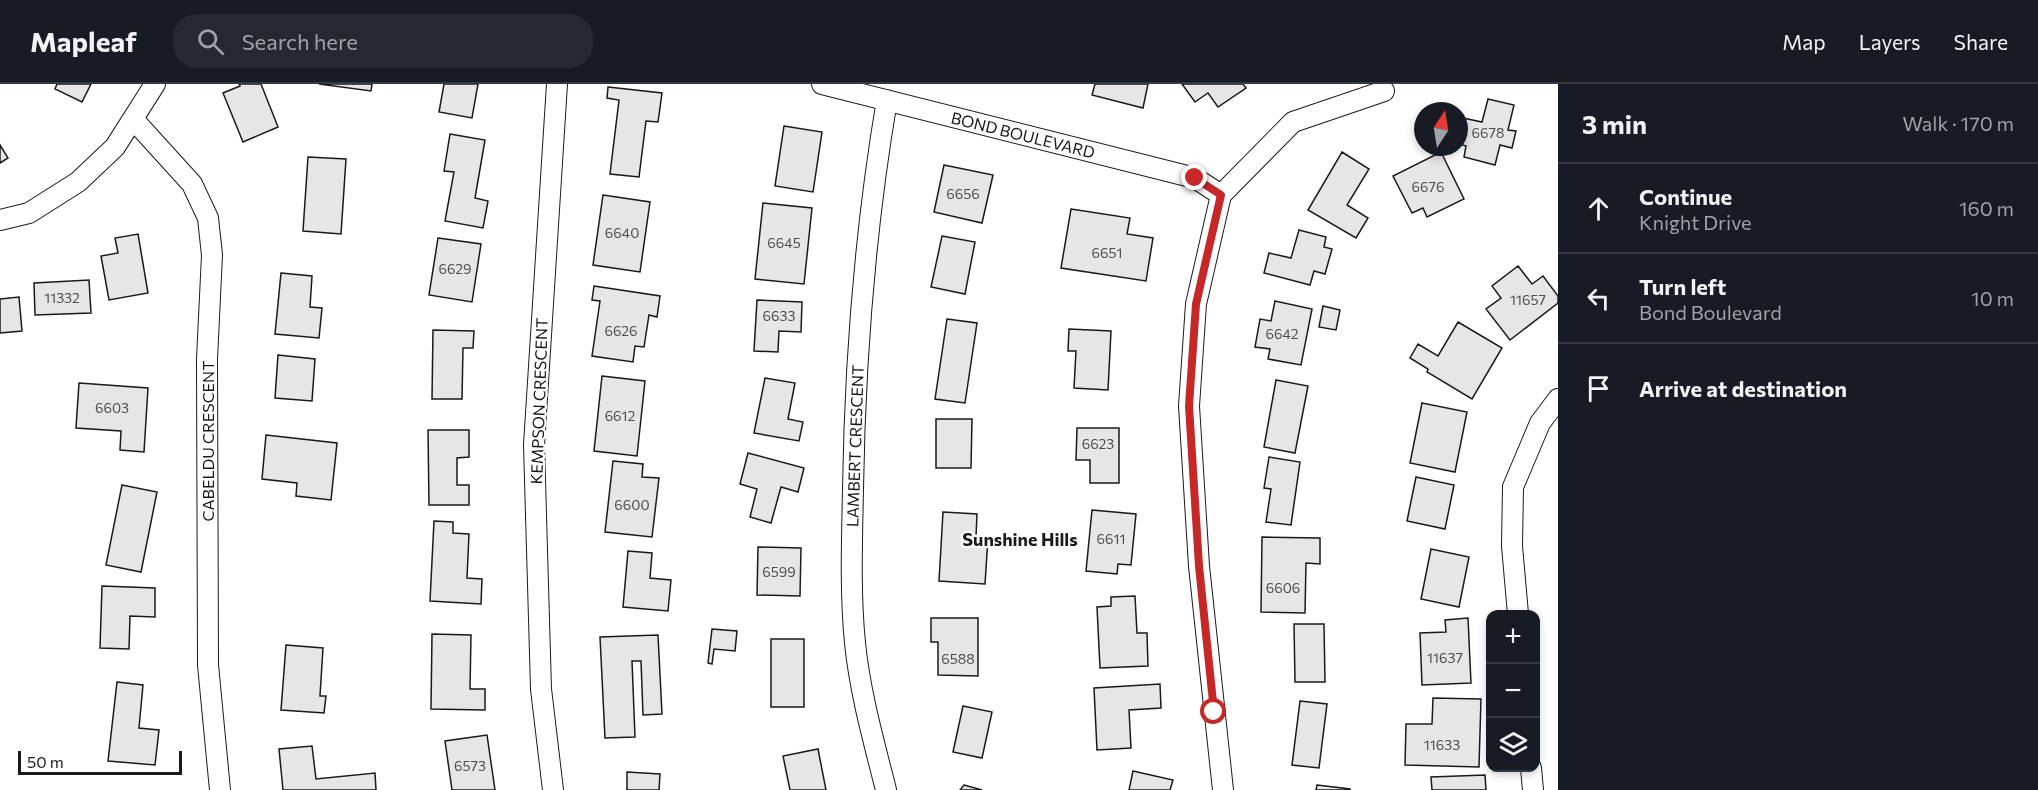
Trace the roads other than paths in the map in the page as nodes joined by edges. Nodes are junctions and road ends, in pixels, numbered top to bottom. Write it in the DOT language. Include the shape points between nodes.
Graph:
graph roads {
  1 [pos="154,84"];
  2 [pos="558,84"];
  3 [pos="822,84"];
  4 [pos="1384,91"];
  5 [pos="887,100"];
  6 [pos="133,119"];
  7 [pos="1221,195"];
  8 [pos="0,220"];
  9 [pos="1558,399"];
  10 [pos="1518,610"];
  11 [pos="1531,772"];
  12 [pos="220,790"];
  13 [pos="553,790"];
  14 [pos="886,790"];
  15 [pos="1223,790"];
  16 [pos="1533,790"];
  1 -- 6 [label="street"];
  2 -- 13 [label="street, KEMPSON CRESCENT" via="534,445 541,689"];
  3 -- 5 [label="street, BOND BOULEVARD"];
  4 -- 7 [label="street" via="1293,122"];
  5 -- 7 [label="street, BOND BOULEVARD" via="1195,178"];
  5 -- 14 [label="street, LAMBERT CRESCENT" via="872,186 862,296 854,405 853,510 855,644"];
  6 -- 8 [label="street" via="115,147 78,182 29,213"];
  6 -- 12 [label="street, CABELDU CRESCENT" via="192,184 208,218 212,255 207,359 208,665"];
  7 -- 15 [label="street" via="1196,304 1189,406 1199,566"];
  9 -- 10 [label="street" via="1540,423 1513,487 1512,546"];
  11 -- 16 [label="street"];
}
